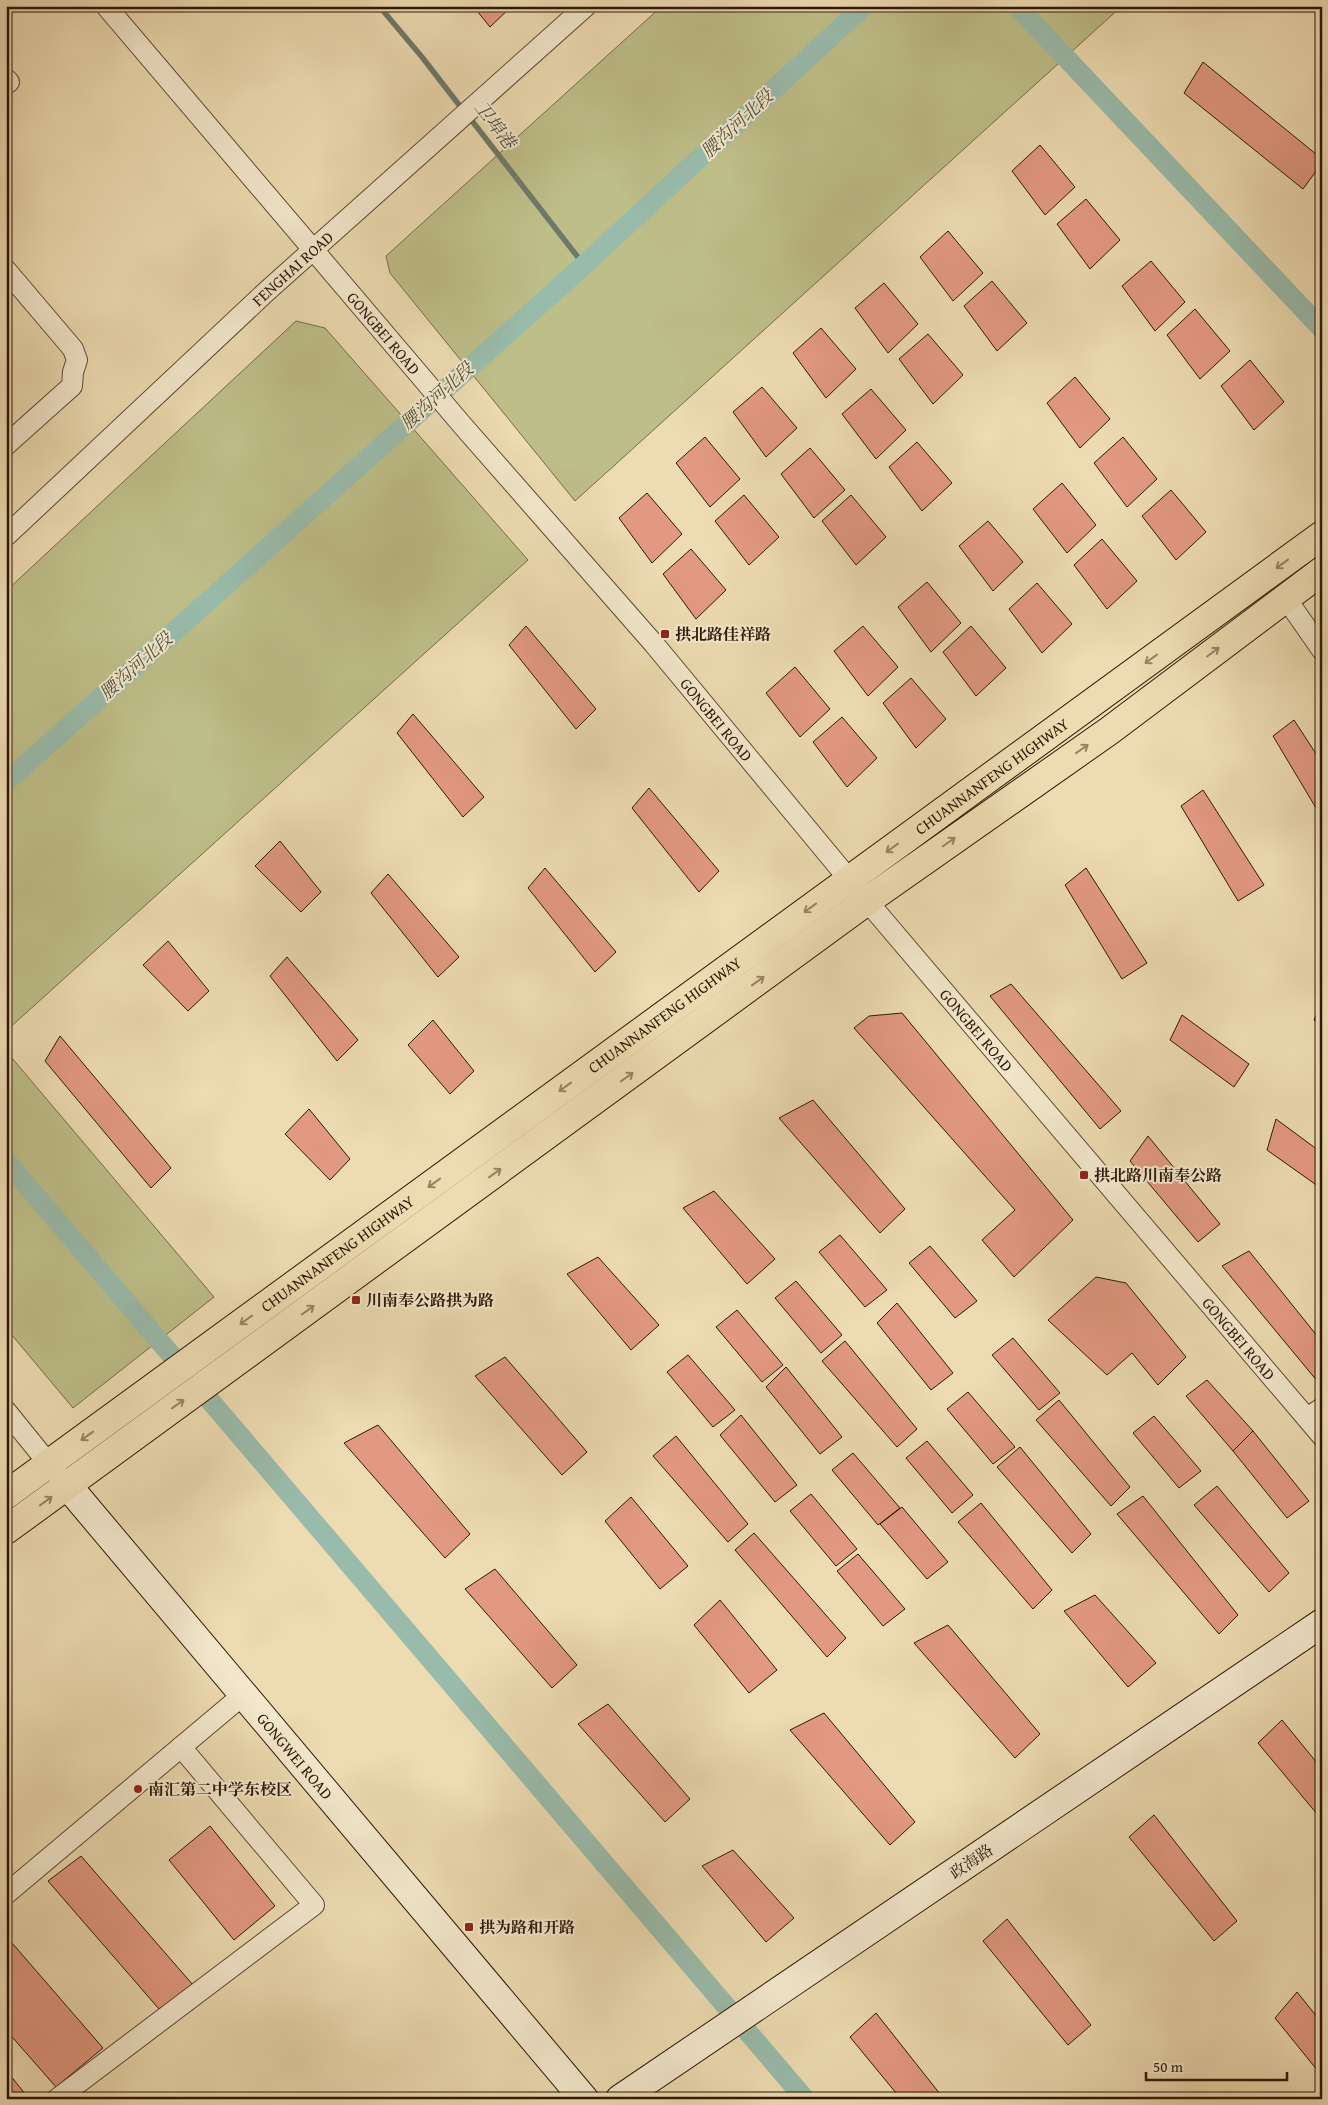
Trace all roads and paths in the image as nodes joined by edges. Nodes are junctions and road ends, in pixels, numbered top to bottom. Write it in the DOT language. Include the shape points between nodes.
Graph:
graph roads {
  1 [pos="106,6"];
  2 [pos="586,6"];
  3 [pos="6,79"];
  4 [pos="6,84"];
  5 [pos="313,250"];
  6 [pos="6,270"];
  7 [pos="6,445"];
  8 [pos="1322,535"];
  9 [pos="6,536"];
  10 [pos="1322,571"];
  11 [pos="1285,598"];
  12 [pos="1322,650"];
  13 [pos="849,880"];
  14 [pos="867,901"];
  15 [pos="6,1411"];
  16 [pos="1314,1413"];
  17 [pos="1322,1436"];
  18 [pos="49,1464"];
  19 [pos="67,1485"];
  20 [pos="6,1495"];
  21 [pos="6,1530"];
  22 [pos="1322,1623"];
  23 [pos="243,1695"];
  24 [pos="181,1747"];
  25 [pos="6,1894"];
  26 [pos="57,2099"];
  27 [pos="584,2099"];
  28 [pos="620,2099"];
  1 -- 5 [label="street, GONGBEI ROAD"];
  2 -- 5 [label="street, FENGHAI ROAD"];
  3 -- 4 [label="street"];
  5 -- 9 [label="street, FENGHAI ROAD"];
  5 -- 13 [label="street, GONGBEI ROAD" via="654,644"];
  6 -- 7 [label="street" via="73,349 77,360 72,386"];
  8 -- 13 [label="main road, CHUANNANFENG HIGHWAY, one-way"];
  10 -- 11 [label="main road, CHUANNANFENG HIGHWAY"];
  11 -- 12 [label="street"];
  14 -- 11 [label="main road, CHUANNANFENG HIGHWAY, one-way" via="1109,731"];
  13 -- 14 [label="street, GONGBEI ROAD"];
  13 -- 18 [label="main road, CHUANNANFENG HIGHWAY, one-way"];
  14 -- 16 [label="street, GONGBEI ROAD"];
  19 -- 14 [label="main road, CHUANNANFENG HIGHWAY, one-way"];
  15 -- 18 [label="street, GONGWEI ROAD"];
  16 -- 17 [label="street, GONGBEI ROAD"];
  18 -- 19 [label="street, GONGWEI ROAD"];
  18 -- 20 [label="main road, CHUANNANFENG HIGHWAY"];
  21 -- 19 [label="main road, CHUANNANFENG HIGHWAY, one-way"];
  19 -- 23 [label="street, GONGWEI ROAD"];
  22 -- 28 [label="street, 政海路"];
  23 -- 24 [label="street"];
  23 -- 27 [label="street, GONGWEI ROAD"];
  24 -- 25 [label="street"];
  24 -- 26 [label="street" via="314,1905"];
}
